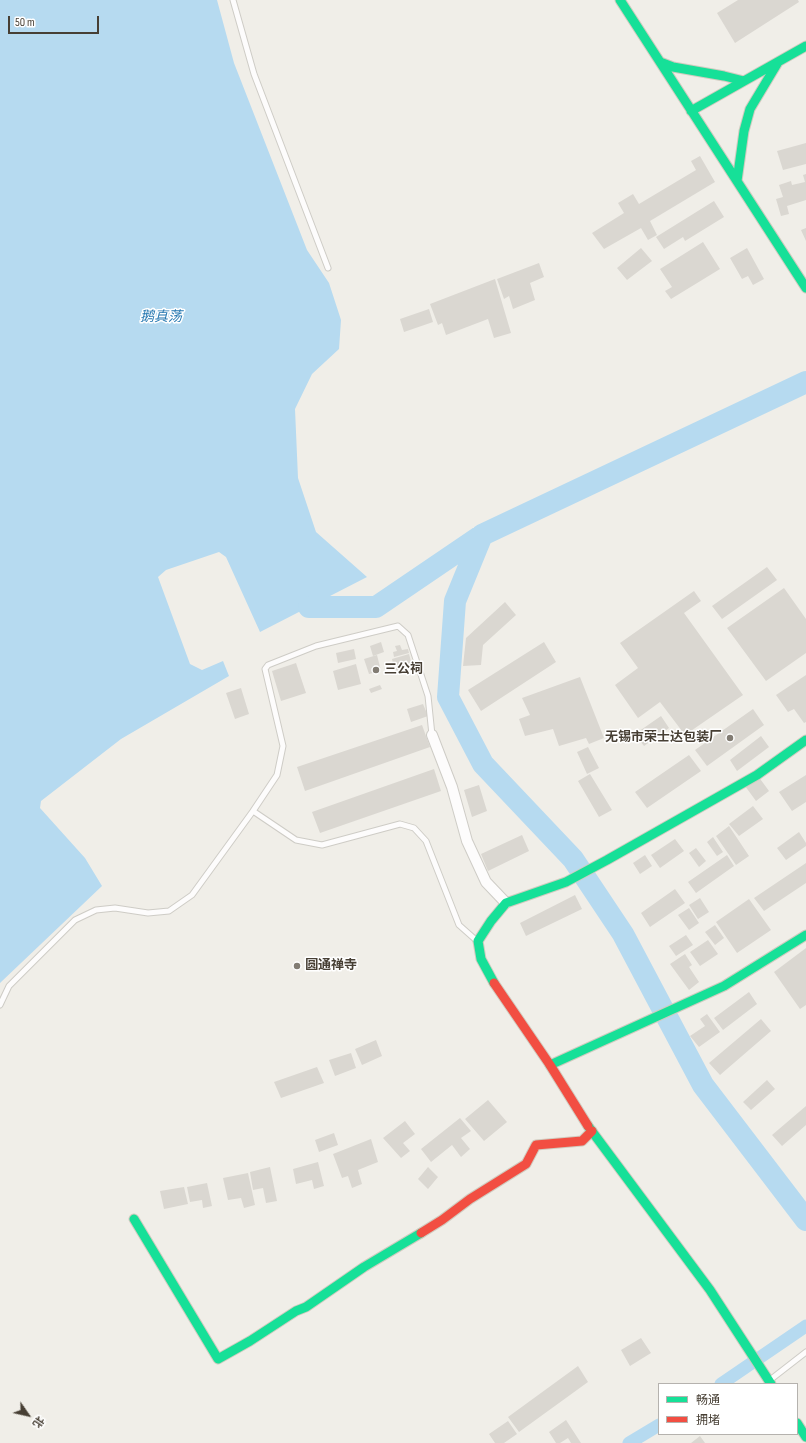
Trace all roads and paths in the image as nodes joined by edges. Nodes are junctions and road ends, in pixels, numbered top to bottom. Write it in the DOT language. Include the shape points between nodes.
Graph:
graph roads {
  1 [pos="232,0"];
  2 [pos="620,0"];
  3 [pos="806,46"];
  4 [pos="660,62"];
  5 [pos="777,63"];
  6 [pos="744,81"];
  7 [pos="691,111"];
  8 [pos="737,181"];
  9 [pos="328,268"];
  10 [pos="806,288"];
  11 [pos="432,735"];
  12 [pos="806,740"];
  13 [pos="253,812"];
  14 [pos="506,903"];
  15 [pos="806,935"];
  16 [pos="478,942"];
  17 [pos="0,1005"];
  18 [pos="550,1065"];
  19 [pos="592,1131"];
  20 [pos="134,1220"];
  21 [pos="806,1352"];
  22 [pos="770,1382"];
  23 [pos="798,1425"];
  24 [pos="806,1437"];
  1 -- 9 [label="lane" via="254,74"];
  2 -- 4 [label="street"];
  3 -- 5 [label="street"];
  4 -- 6 [label="street" via="673,67"];
  4 -- 7 [label="street"];
  5 -- 6 [label="street"];
  5 -- 8 [label="street" via="750,109 744,130"];
  6 -- 7 [label="street"];
  7 -- 8 [label="street"];
  8 -- 10 [label="street"];
  11 -- 13 [label="lane" via="428,696 408,634 398,626 316,646 268,665 265,669 283,746 277,775"];
  11 -- 14 [label="street" via="452,787 467,841 486,882"];
  12 -- 14 [label="street" via="757,775 607,860 566,882"];
  13 -- 16 [label="lane" via="296,840 322,845 400,824 414,828 426,841 459,925"];
  13 -- 17 [label="lane" via="192,895 169,911 148,913 115,908 96,910 75,920 9,986"];
  14 -- 16 [label="street" via="490,921"];
  15 -- 18 [label="street" via="724,986"];
  16 -- 18 [label="street" via="481,959 490,977"];
  18 -- 19 [label="street"];
  19 -- 20 [label="street" via="582,1141 536,1145 526,1164 306,1307 218,1359"];
  19 -- 22 [label="street" via="710,1290"];
  21 -- 22 [label="lane"];
  23 -- 24 [label="street"];
}
